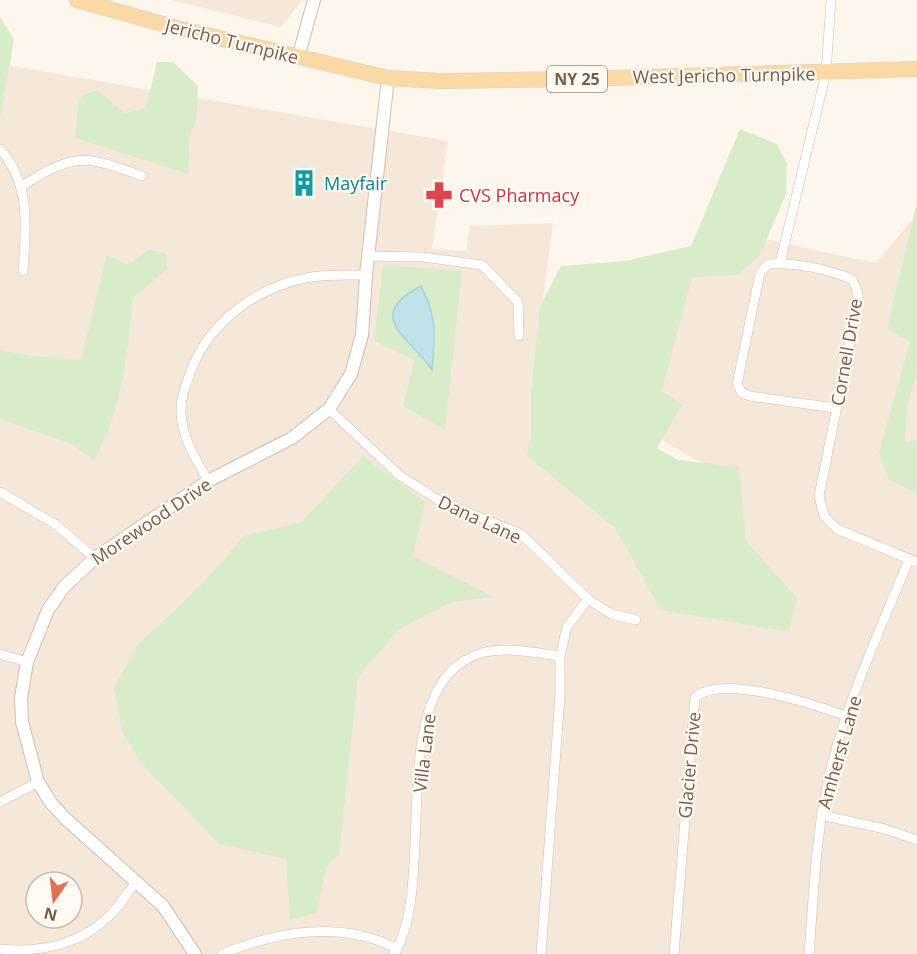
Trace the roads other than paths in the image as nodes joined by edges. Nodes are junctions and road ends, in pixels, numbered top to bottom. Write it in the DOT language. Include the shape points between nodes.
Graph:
graph roads {
  1 [pos="77,0"];
  2 [pos="314,0"];
  3 [pos="831,0"];
  4 [pos="298,58"];
  5 [pos="917,69"];
  6 [pos="826,73"];
  7 [pos="388,78"];
  8 [pos="0,149"];
  9 [pos="142,176"];
  10 [pos="22,186"];
  11 [pos="369,256"];
  12 [pos="780,263"];
  13 [pos="23,271"];
  14 [pos="366,275"];
  15 [pos="519,336"];
  16 [pos="835,408"];
  17 [pos="329,409"];
  18 [pos="208,481"];
  19 [pos="0,492"];
  20 [pos="95,558"];
  21 [pos="913,560"];
  22 [pos="588,599"];
  23 [pos="636,620"];
  24 [pos="0,654"];
  25 [pos="560,656"];
  26 [pos="27,662"];
  27 [pos="846,716"];
  28 [pos="38,782"];
  29 [pos="0,802"];
  30 [pos="821,815"];
  31 [pos="917,840"];
  32 [pos="137,881"];
  33 [pos="0,949"];
  34 [pos="396,951"];
  35 [pos="195,954"];
  36 [pos="222,954"];
  37 [pos="541,954"];
  38 [pos="674,954"];
  39 [pos="809,954"];
  1 -- 4 [label="main road, Jericho Turnpike / NY 25"];
  2 -- 4 [label="street"];
  3 -- 6 [label="street"];
  4 -- 7 [label="main road, Jericho Turnpike / NY 25"];
  5 -- 6 [label="main road, West Jericho Turnpike / NY 25"];
  6 -- 7 [label="main road, West Jericho Turnpike / NY 25" via="452,81"];
  6 -- 12 [label="street"];
  7 -- 11 [label="street, Morewood Drive"];
  8 -- 10 [label="street"];
  9 -- 10 [label="street" via="101,161 78,159 51,168"];
  10 -- 13 [label="street" via="26,211"];
  11 -- 14 [label="street, Morewood Drive"];
  11 -- 15 [label="street" via="423,257 482,265 518,302"];
  12 -- 16 [label="street, Cornell Drive" via="842,275 853,280 858,293"];
  12 -- 16 [label="street" via="768,264 760,273 737,384 742,393 750,396"];
  14 -- 17 [label="street, Morewood Drive" via="360,345 351,374"];
  14 -- 18 [label="street" via="313,276 289,282 250,298 215,329 197,356 185,385 180,412 186,441"];
  16 -- 21 [label="street, Cornell Drive" via="819,496 824,516 837,529"];
  17 -- 18 [label="street, Morewood Drive" via="292,438"];
  17 -- 22 [label="street, Dana Lane" via="399,475 440,501 521,534"];
  18 -- 20 [label="street, Morewood Drive"];
  19 -- 20 [label="street" via="55,524"];
  20 -- 26 [label="street, Morewood Drive" via="64,587 48,610"];
  21 -- 27 [label="street, Amherst Lane"];
  22 -- 23 [label="street, Dana Lane" via="611,614"];
  22 -- 25 [label="street" via="567,627"];
  24 -- 26 [label="street"];
  25 -- 34 [label="street, Villa Lane" via="523,651 482,652 452,669 433,694 423,729 410,917"];
  25 -- 37 [label="street"];
  26 -- 28 [label="street, Morewood Drive" via="22,722"];
  27 -- 30 [label="street, Amherst Lane"];
  27 -- 38 [label="street, Glacier Drive" via="803,700 761,692 715,688 695,697"];
  28 -- 29 [label="street"];
  28 -- 32 [label="street, Morewood Drive" via="67,820"];
  30 -- 31 [label="street"];
  30 -- 39 [label="street, Amherst Lane"];
  32 -- 33 [label="street" via="108,917 78,938 49,948"];
  32 -- 35 [label="street, Morewood Drive" via="163,906"];
  34 -- 36 [label="street" via="382,941 359,934 319,931 287,934"];
}
